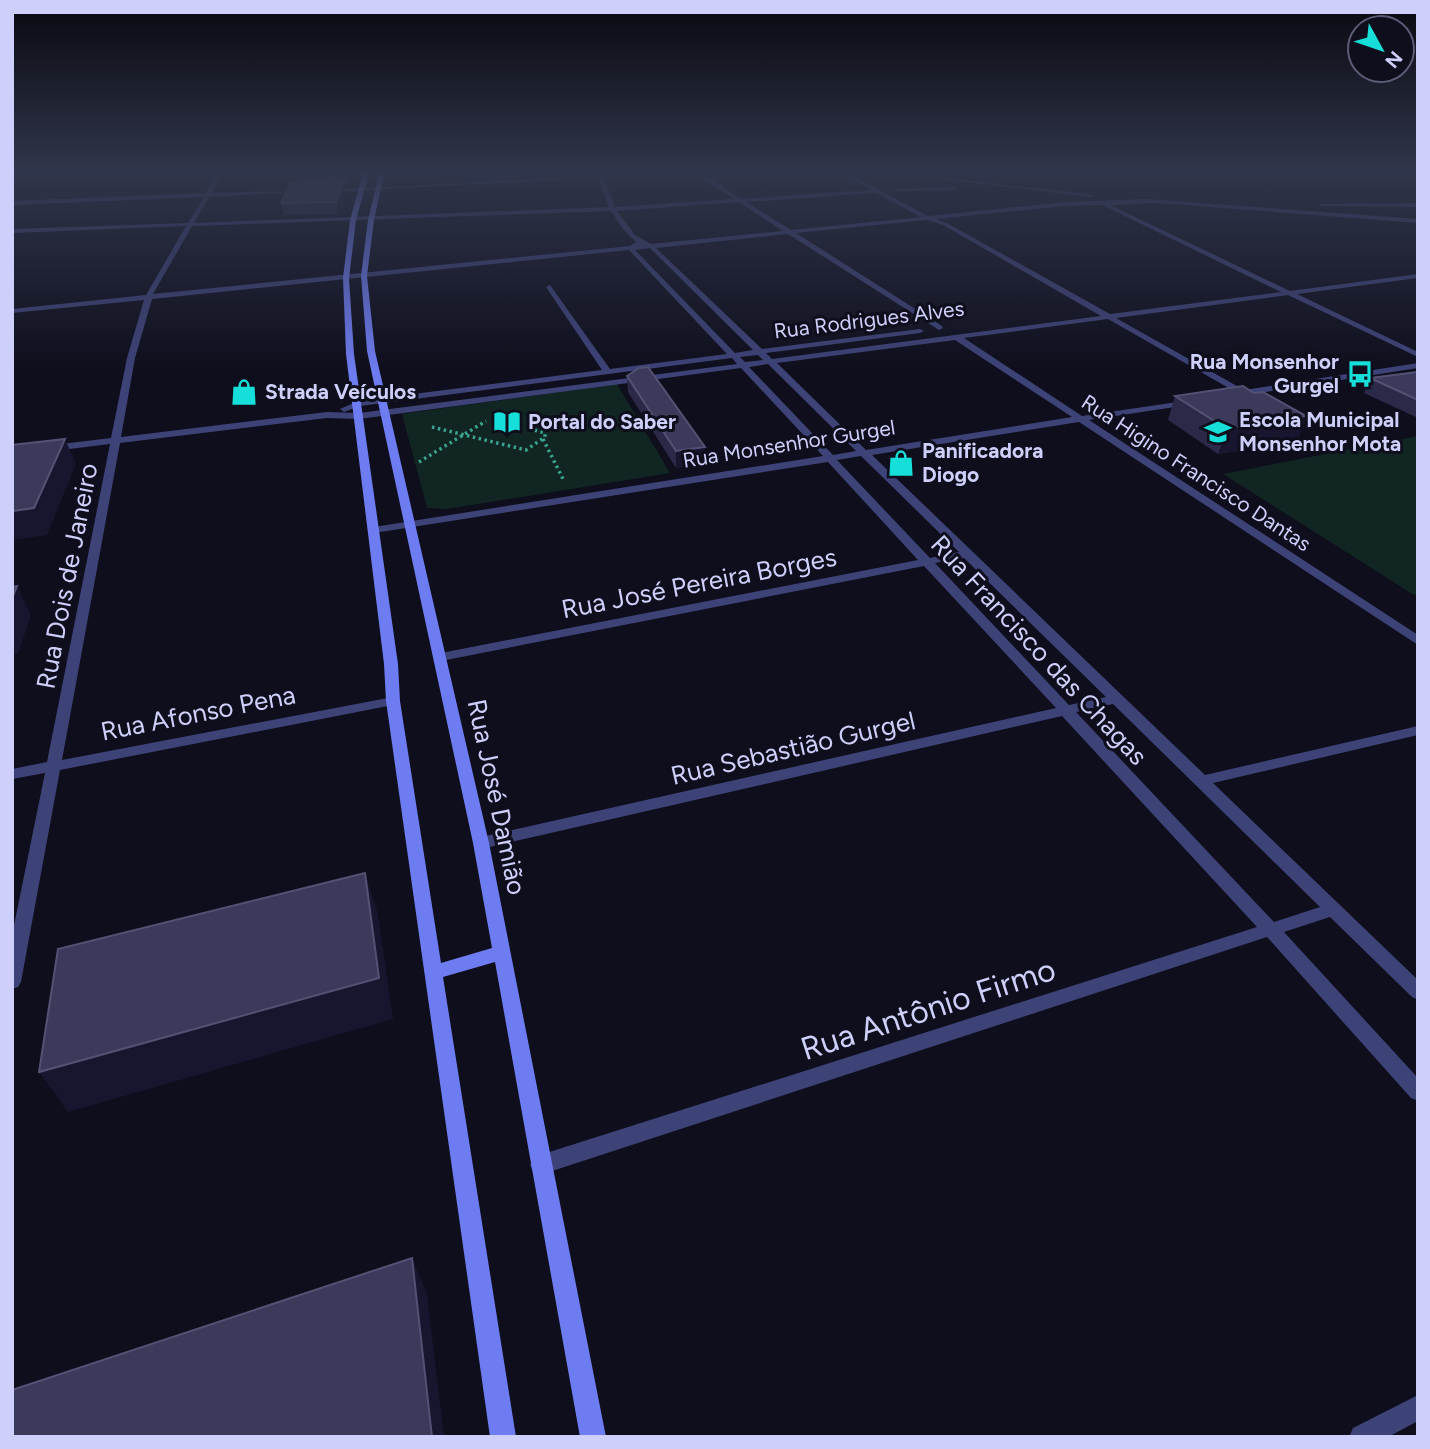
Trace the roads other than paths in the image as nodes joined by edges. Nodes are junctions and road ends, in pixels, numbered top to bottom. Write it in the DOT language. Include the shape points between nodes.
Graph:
graph roads {
  1 [pos="182,238"];
  2 [pos="351,238"];
  3 [pos="369,238"];
  4 [pos="629,238"];
  5 [pos="745,238"];
  6 [pos="798,238"];
  7 [pos="975,238"];
  8 [pos="1177,238"];
  9 [pos="634,246"];
  10 [pos="652,247"];
  11 [pos="1418,267"];
  12 [pos="364,276"];
  13 [pos="1418,276"];
  14 [pos="346,278"];
  15 [pos="1276,285"];
  16 [pos="550,287"];
  17 [pos="1290,292"];
  18 [pos="149,297"];
  19 [pos="1165,299"];
  20 [pos="1096,308"];
  21 [pos="1083,310"];
  22 [pos="12,311"];
  23 [pos="1109,311"];
  24 [pos="939,328"];
  25 [pos="954,331"];
  26 [pos="1418,355"];
  27 [pos="764,356"];
  28 [pos="738,360"];
  29 [pos="1418,365"];
  30 [pos="607,371"];
  31 [pos="1243,393"];
  32 [pos="1220,397"];
  33 [pos="1196,401"];
  34 [pos="358,404"];
  35 [pos="384,406"];
  36 [pos="327,415"];
  37 [pos="359,416"];
  38 [pos="1081,421"];
  39 [pos="116,439"];
  40 [pos="861,452"];
  41 [pos="12,453"];
  42 [pos="828,458"];
  43 [pos="412,523"];
  44 [pos="374,530"];
  45 [pos="967,554"];
  46 [pos="924,561"];
  47 [pos="1417,640"];
  48 [pos="441,657"];
  49 [pos="1116,699"];
  50 [pos="393,701"];
  51 [pos="1066,711"];
  52 [pos="1418,730"];
  53 [pos="54,766"];
  54 [pos="12,774"];
  55 [pos="1201,781"];
  56 [pos="481,843"];
  57 [pos="1334,909"];
  58 [pos="1271,930"];
  59 [pos="501,953"];
  60 [pos="434,972"];
  61 [pos="12,982"];
  62 [pos="1418,992"];
  63 [pos="1418,1091"];
  64 [pos="540,1165"];
  65 [pos="1418,1408"];
  66 [pos="503,1437"];
  67 [pos="593,1437"];
  68 [pos="1362,1437"];
  1 -- 18 [label="street, Rua Dois de Janeiro"];
  2 -- 14 [label="street"];
  3 -- 12 [label="street, Rua José Damião"];
  4 -- 9 [label="street, Rua Francisco das Chagas"];
  5 -- 10 [label="street"];
  6 -- 24 [label="street"];
  7 -- 20 [label="street"];
  8 -- 15 [label="street"];
  9 -- 10 [label="street, Rua Francisco das Chagas"];
  9 -- 12 [label="street"];
  9 -- 28 [label="street, Rua Francisco das Chagas"];
  10 -- 27 [label="street, Rua Francisco das Chagas"];
  11 -- 15 [label="street"];
  12 -- 14 [label="street"];
  12 -- 35 [label="street, Rua José Damião" via="371,351"];
  13 -- 17 [label="street, Rua Rodrigues Alves"];
  14 -- 18 [label="street"];
  14 -- 34 [label="street"];
  15 -- 17 [label="street"];
  15 -- 19 [label="street"];
  16 -- 30 [label="street"];
  17 -- 23 [label="street, Rua Rodrigues Alves"];
  17 -- 26 [label="street"];
  18 -- 22 [label="street"];
  18 -- 39 [label="street, Rua Dois de Janeiro" via="131,358"];
  20 -- 21 [label="street, Rua Rodrigues Alves"];
  20 -- 23 [label="street, Rua Rodrigues Alves"];
  23 -- 25 [label="street, Rua Rodrigues Alves"];
  23 -- 31 [label="street"];
  24 -- 25 [label="street, Rua Rodrigues Alves"];
  24 -- 27 [label="street, Rua Rodrigues Alves"];
  25 -- 27 [label="street, Rua Rodrigues Alves"];
  25 -- 38 [label="street, Rua Higino Francisco Dantas"];
  27 -- 28 [label="street, Rua Rodrigues Alves"];
  27 -- 40 [label="street, Rua Francisco das Chagas"];
  28 -- 30 [label="street, Rua Rodrigues Alves"];
  28 -- 35 [label="street, Rua Rodrigues Alves"];
  28 -- 42 [label="street, Rua Francisco das Chagas"];
  29 -- 31 [label="street"];
  30 -- 35 [label="street, Rua Rodrigues Alves"];
  31 -- 32 [label="street"];
  33 -- 38 [label="street, Rua Monsenhor Gurgel"];
  34 -- 35 [label="street, Rua Rodrigues Alves"];
  34 -- 36 [label="street, Rua Rodrigues Alves"];
  34 -- 37 [label="street"];
  35 -- 37 [label="street, Rua Rodrigues Alves"];
  35 -- 43 [label="street, Rua José Damião"];
  36 -- 37 [label="street, Rua Rodrigues Alves"];
  36 -- 39 [label="street, Rua Rodrigues Alves"];
  37 -- 44 [label="street"];
  38 -- 40 [label="street, Rua Monsenhor Gurgel"];
  38 -- 47 [label="street, Rua Higino Francisco Dantas"];
  39 -- 41 [label="street, Rua Rodrigues Alves"];
  39 -- 53 [label="street, Rua Dois de Janeiro"];
  40 -- 42 [label="street, Rua Monsenhor Gurgel"];
  40 -- 45 [label="street, Rua Francisco das Chagas"];
  42 -- 43 [label="street, Rua Monsenhor Gurgel"];
  42 -- 46 [label="street, Rua Francisco das Chagas"];
  43 -- 44 [label="street, Rua Monsenhor Gurgel"];
  43 -- 48 [label="street, Rua José Damião"];
  44 -- 50 [label="street"];
  45 -- 46 [label="street, Rua José Pereira Borges"];
  45 -- 49 [label="street, Rua Francisco das Chagas"];
  46 -- 48 [label="street, Rua José Pereira Borges"];
  46 -- 51 [label="street, Rua Francisco das Chagas"];
  48 -- 56 [label="street, Rua José Damião"];
  49 -- 51 [label="street, Rua Sebastião Gurgel"];
  49 -- 55 [label="street, Rua Francisco das Chagas"];
  50 -- 53 [label="street, Rua Afonso Pena"];
  50 -- 60 [label="street"];
  51 -- 56 [label="street, Rua Sebastião Gurgel"];
  51 -- 58 [label="street, Rua Francisco das Chagas"];
  52 -- 55 [label="street"];
  53 -- 54 [label="street, Rua Afonso Pena"];
  53 -- 61 [label="street, Rua Dois de Janeiro"];
  55 -- 57 [label="street, Rua Francisco das Chagas"];
  56 -- 59 [label="street, Rua José Damião"];
  57 -- 58 [label="street, Rua Antônio Firmo"];
  57 -- 62 [label="street, Rua Francisco das Chagas"];
  58 -- 63 [label="street, Rua Francisco das Chagas"];
  58 -- 64 [label="street, Rua Antônio Firmo"];
  59 -- 60 [label="street"];
  59 -- 64 [label="street, Rua José Damião"];
  60 -- 66 [label="street"];
  64 -- 67 [label="street, Rua José Damião"];
  65 -- 68 [label="street"];
}
